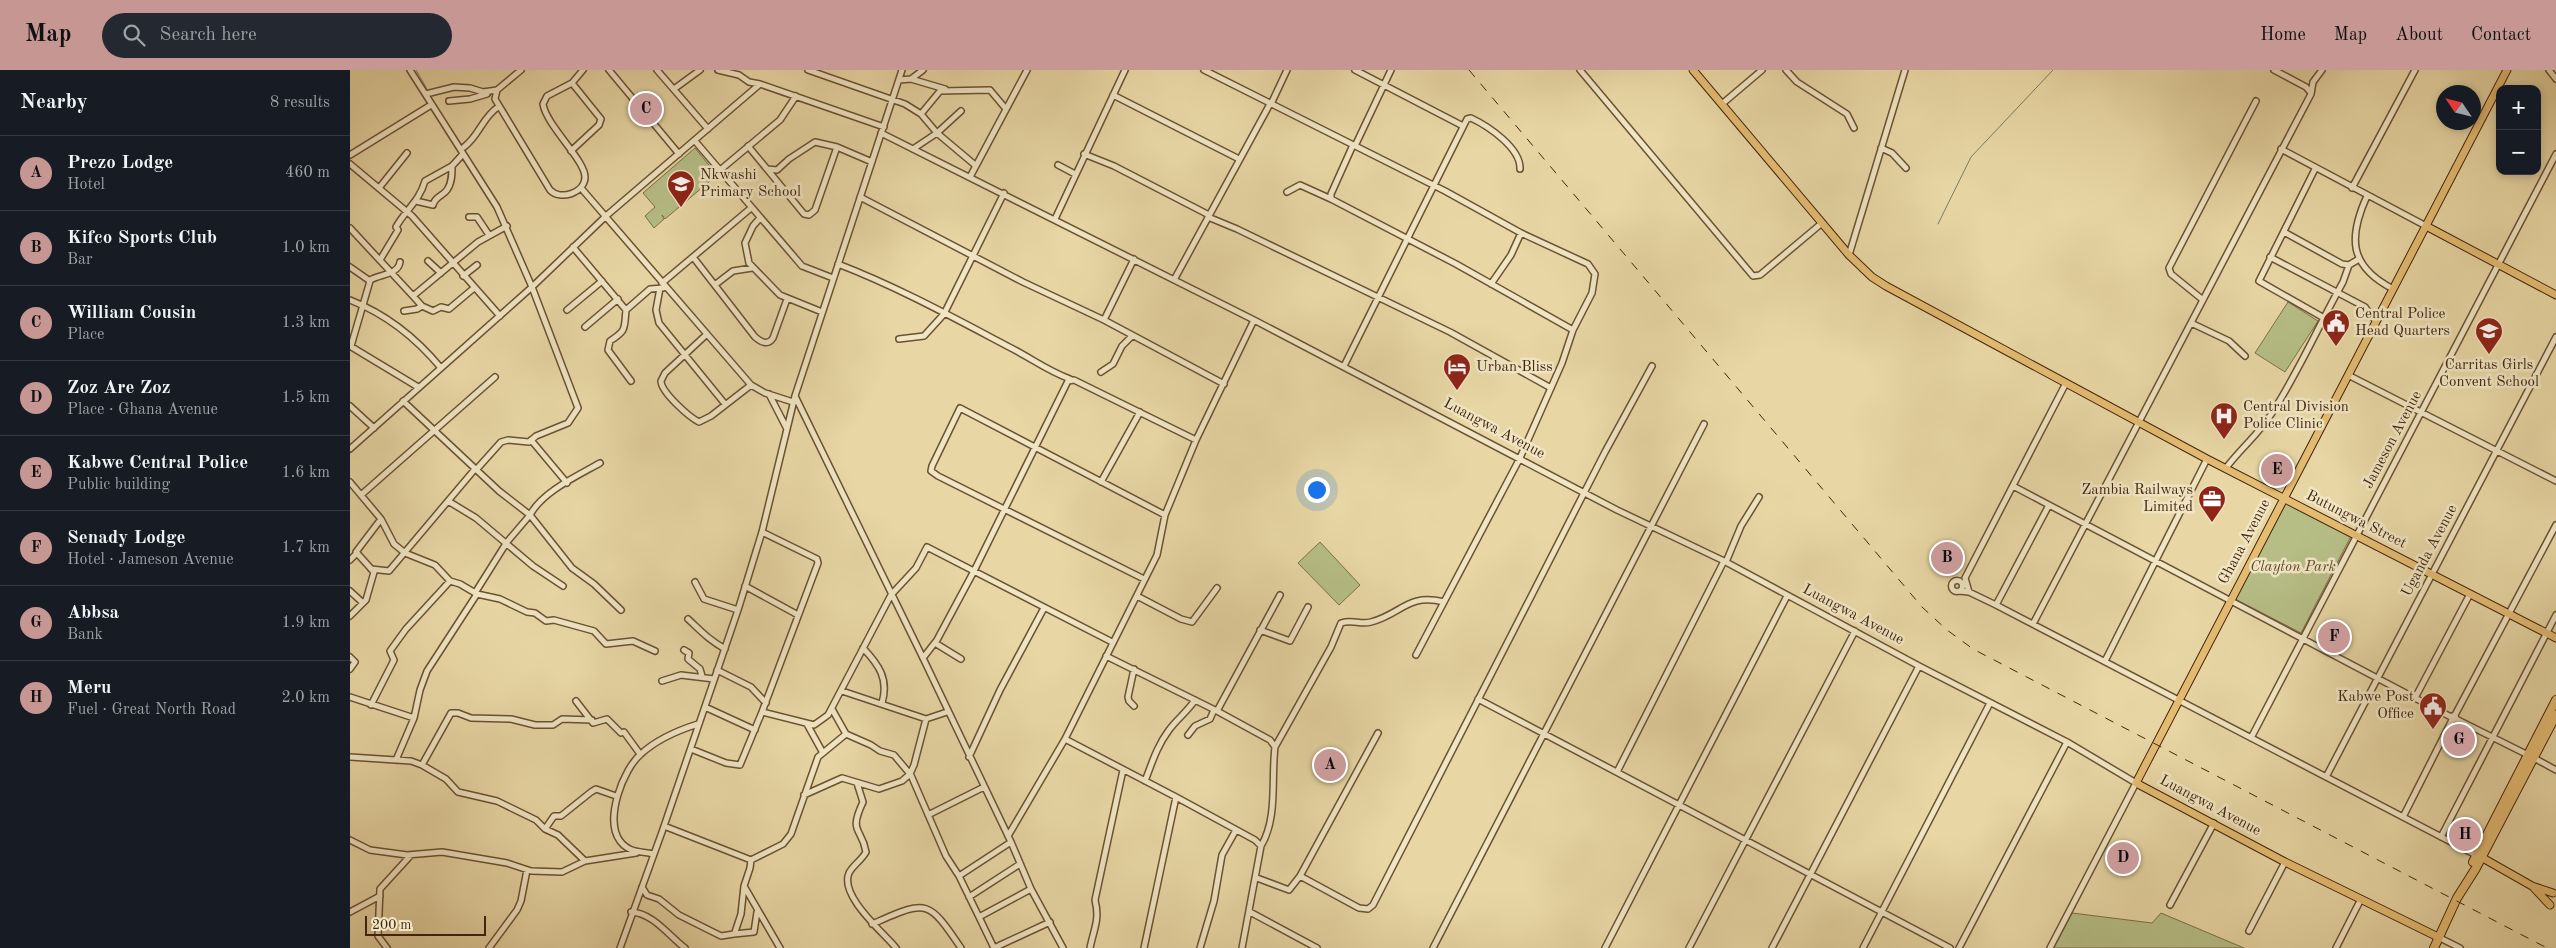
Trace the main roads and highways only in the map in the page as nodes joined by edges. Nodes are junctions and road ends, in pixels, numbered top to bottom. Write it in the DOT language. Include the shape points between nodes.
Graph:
graph roads {
  1 [pos="1693,70"];
  2 [pos="2507,70"];
  3 [pos="2426,226"];
  4 [pos="2556,295"];
  5 [pos="2284,498"];
  6 [pos="2556,638"];
  7 [pos="2555,702"];
  8 [pos="2556,715"];
  9 [pos="2531,756"];
  10 [pos="2136,783"];
  11 [pos="2479,856"];
  12 [pos="2532,886"];
  13 [pos="2554,893"];
  14 [pos="2553,907"];
  15 [pos="2438,937"];
  16 [pos="2434,948"];
  1 -- 5 [label="main road, Butungwa Street" via="1849,255 1872,277"];
  2 -- 3 [label="main road, Ghana Avenue"];
  3 -- 4 [label="main road"];
  3 -- 5 [label="main road, Ghana Avenue"];
  5 -- 6 [label="main road, Butungwa Street"];
  5 -- 10 [label="main road, Ghana Avenue"];
  7 -- 9 [label="highway"];
  8 -- 9 [label="highway"];
  9 -- 11 [label="highway"];
  10 -- 15 [label="main road, Luangwa Avenue" via="2285,862"];
  11 -- 12 [label="main road"];
  11 -- 15 [label="highway"];
  12 -- 13 [label="main road"];
  12 -- 14 [label="main road"];
  13 -- 14 [label="main road" via="2549,898"];
  15 -- 16 [label="highway"];
}
